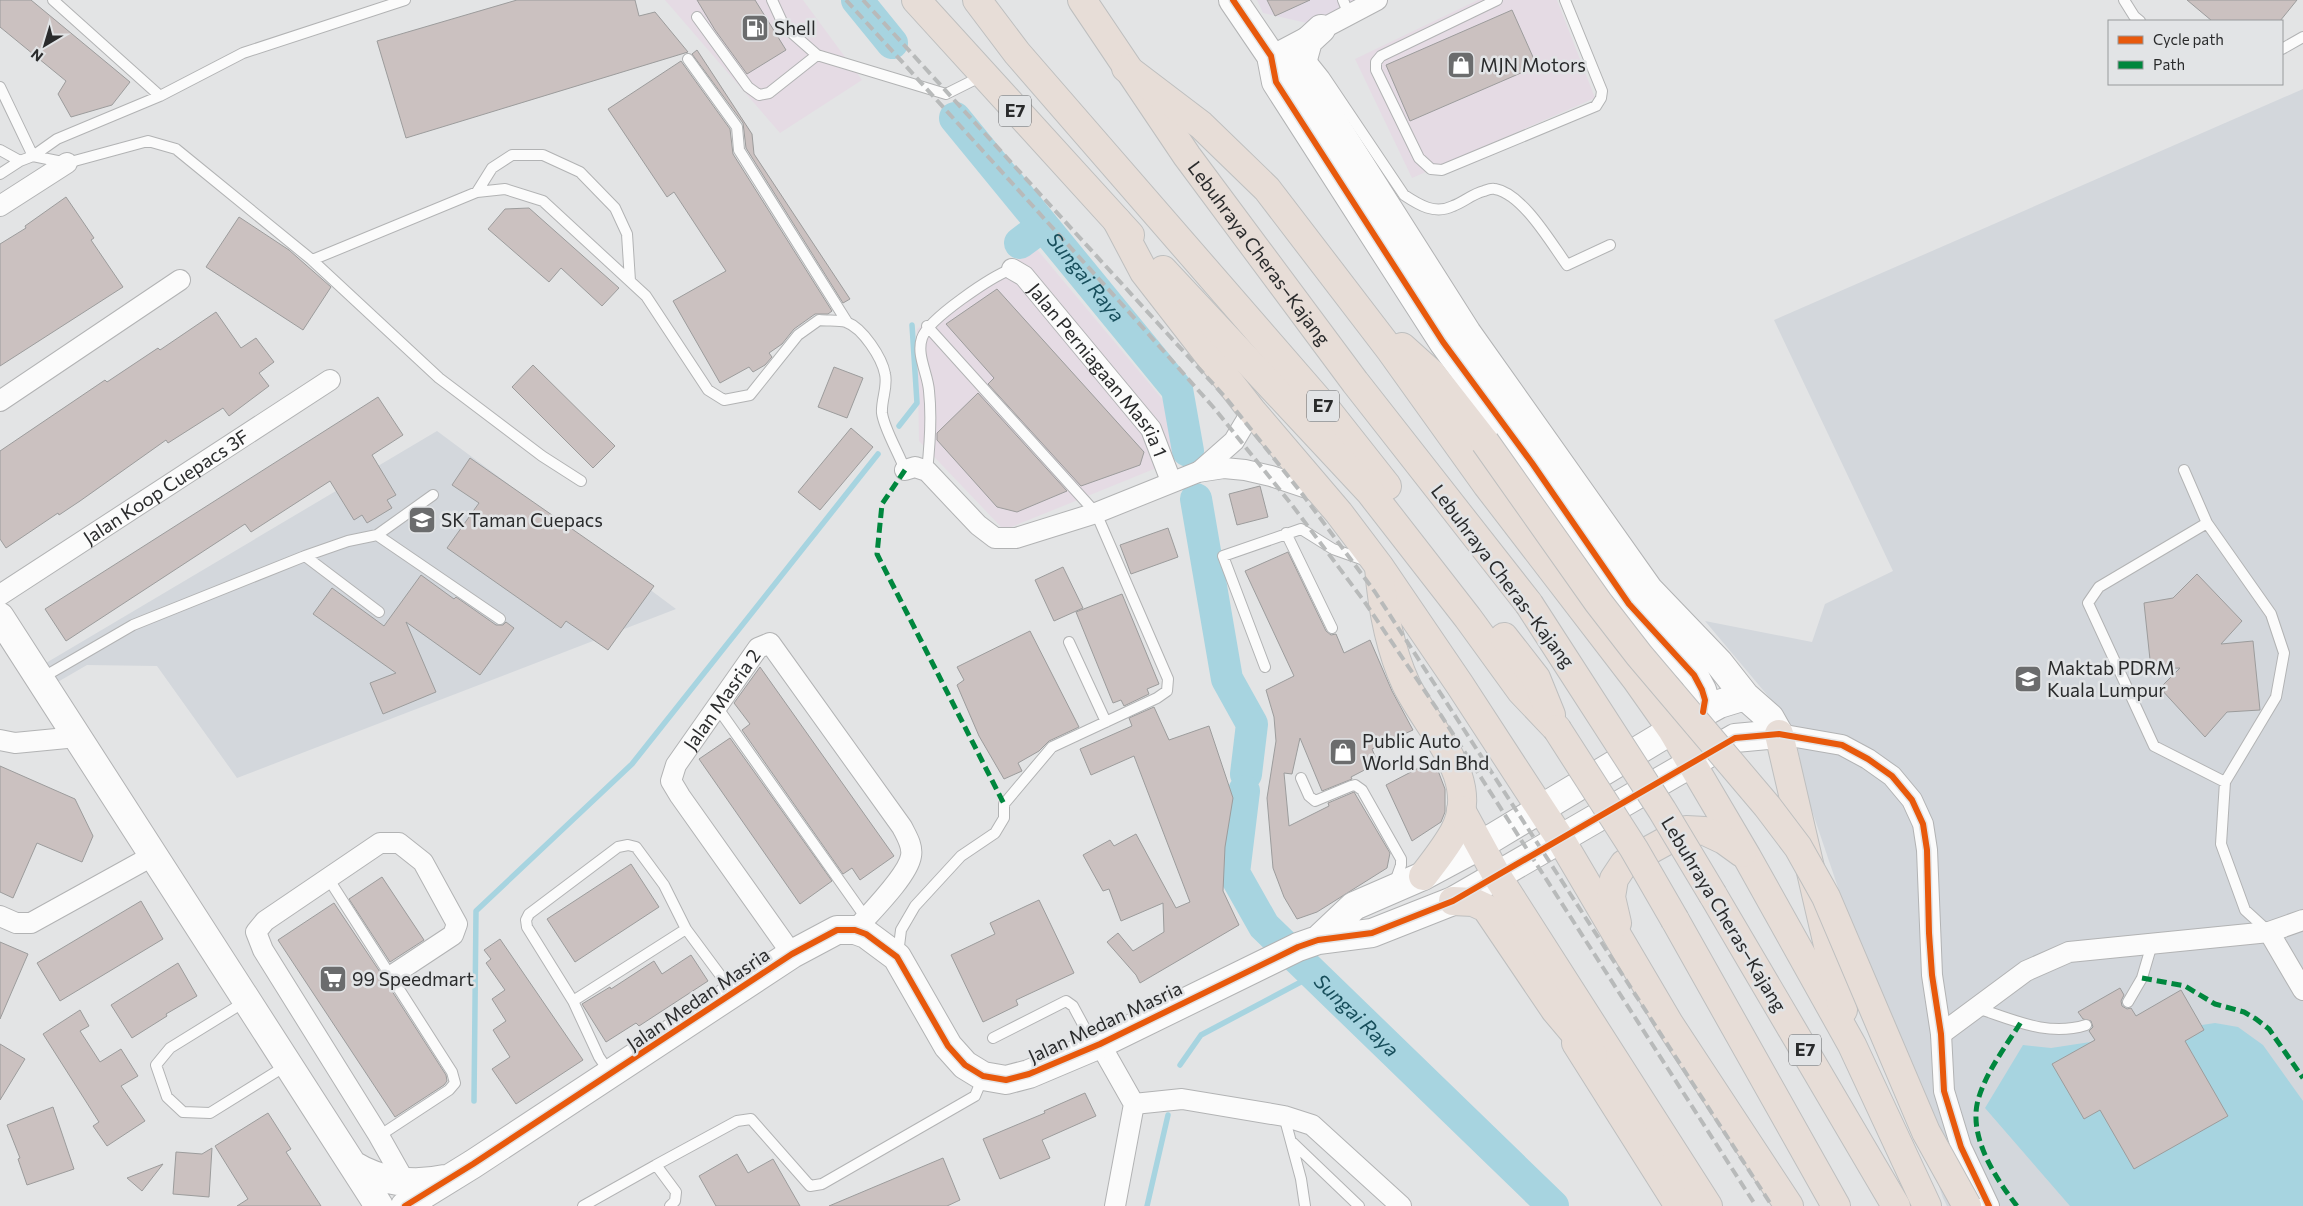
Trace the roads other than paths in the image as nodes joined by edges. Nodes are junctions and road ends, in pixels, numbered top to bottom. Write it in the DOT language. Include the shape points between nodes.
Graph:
graph roads {
  1 [pos="53,0"];
  2 [pos="405,0"];
  3 [pos="772,0"];
  4 [pos="916,0"];
  5 [pos="977,0"];
  6 [pos="1082,0"];
  7 [pos="1233,0"];
  8 [pos="1377,0"];
  9 [pos="1497,0"];
  10 [pos="1565,0"];
  11 [pos="2124,0"];
  12 [pos="1346,7"];
  13 [pos="697,17"];
  14 [pos="2139,20"];
  15 [pos="1321,29"];
  16 [pos="2303,37"];
  17 [pos="2283,47"];
  18 [pos="817,55"];
  19 [pos="1272,56"];
  20 [pos="688,59"];
  21 [pos="1302,61"];
  22 [pos="1126,68"];
  23 [pos="983,76"];
  24 [pos="0,87"];
  25 [pos="160,96"];
  26 [pos="0,150"];
  27 [pos="33,156"];
  28 [pos="20,161"];
  29 [pos="67,163"];
  30 [pos="0,174"];
  31 [pos="477,192"];
  32 [pos="0,206"];
  33 [pos="1117,221"];
  34 [pos="1610,245"];
  35 [pos="312,260"];
  36 [pos="1012,269"];
  37 [pos="180,280"];
  38 [pos="630,281"];
  39 [pos="1355,304"];
  40 [pos="847,322"];
  41 [pos="927,326"];
  42 [pos="330,380"];
  43 [pos="0,401"];
  44 [pos="1252,411"];
  45 [pos="905,470"];
  46 [pos="2184,470"];
  47 [pos="928,471"];
  48 [pos="1198,472"];
  49 [pos="581,481"];
  50 [pos="1172,482"];
  51 [pos="1322,493"];
  52 [pos="433,495"];
  53 [pos="1096,513"];
  54 [pos="2207,523"];
  55 [pos="1286,533"];
  56 [pos="377,535"];
  57 [pos="305,556"];
  58 [pos="1379,566"];
  59 [pos="0,595"];
  60 [pos="379,612"];
  61 [pos="0,617"];
  62 [pos="500,619"];
  63 [pos="1332,628"];
  64 [pos="1069,642"];
  65 [pos="1264,667"];
  66 [pos="40,679"];
  67 [pos="1745,696"];
  68 [pos="717,707"];
  69 [pos="1703,712"];
  70 [pos="1106,722"];
  71 [pos="1557,729"];
  72 [pos="1672,730"];
  73 [pos="1779,734"];
  74 [pos="77,737"];
  75 [pos="0,740"];
  76 [pos="1691,763"];
  77 [pos="1301,778"];
  78 [pos="2225,782"];
  79 [pos="1540,809"];
  80 [pos="1460,810"];
  81 [pos="1561,840"];
  82 [pos="1479,846"];
  83 [pos="154,855"];
  84 [pos="1747,857"];
  85 [pos="1423,876"];
  86 [pos="1496,876"];
  87 [pos="328,878"];
  88 [pos="1392,890"];
  89 [pos="1453,901"];
  90 [pos="0,916"];
  91 [pos="2303,920"];
  92 [pos="860,924"];
  93 [pos="686,929"];
  94 [pos="2268,932"];
  95 [pos="1620,937"];
  96 [pos="1308,943"];
  97 [pos="2152,944"];
  98 [pos="792,954"];
  99 [pos="897,957"];
  100 [pos="391,976"];
  101 [pos="2303,990"];
  102 [pos="734,994"];
  103 [pos="247,1001"];
  104 [pos="573,1001"];
  105 [pos="2128,1002"];
  106 [pos="1977,1008"];
  107 [pos="1555,1010"];
  108 [pos="2086,1025"];
  109 [pos="1940,1034"];
  110 [pos="994,1038"];
  111 [pos="1097,1045"];
  112 [pos="1852,1045"];
  113 [pos="288,1065"];
  114 [pos="611,1075"];
  115 [pos="983,1076"];
  116 [pos="1134,1104"];
  117 [pos="1647,1113"];
  118 [pos="1284,1116"];
  119 [pos="380,1136"];
  120 [pos="1291,1141"];
  121 [pos="656,1164"];
  122 [pos="353,1165"];
  123 [pos="405,1194"];
  124 [pos="379,1206"];
  125 [pos="583,1206"];
  126 [pos="670,1206"];
  127 [pos="1115,1206"];
  128 [pos="1305,1206"];
  129 [pos="1359,1206"];
  130 [pos="1401,1206"];
  131 [pos="1679,1206"];
  132 [pos="1708,1206"];
  133 [pos="1789,1206"];
  134 [pos="1836,1206"];
  135 [pos="1896,1206"];
  136 [pos="1927,1206"];
  137 [pos="1967,1206"];
  138 [pos="1989,1206"];
  1 -- 25 [label="lane"];
  2 -- 25 [label="lane" via="244,53"];
  3 -- 18 [label="lane" via="784,26"];
  4 -- 23 [label="highway, E7"];
  5 -- 71 [label="highway, E7" via="1060,104 1333,418 1536,678"];
  6 -- 22 [label="highway, Lebuhraya Cheras–Kajang / E7"];
  7 -- 19 [label="street"];
  8 -- 12 [label="street"];
  9 -- 10 [label="lane" via="1381,56 1376,62 1376,70 1419,158 1432,170 1442,170 1596,106 1602,90"];
  11 -- 14 [label="lane"];
  12 -- 15 [label="street"];
  13 -- 18 [label="lane" via="748,87 758,95 769,93"];
  15 -- 19 [label="street"];
  15 -- 21 [label="street" via="1308,41"];
  16 -- 17 [label="lane"];
  18 -- 23 [label="lane" via="946,94"];
  19 -- 21 [label="street"];
  19 -- 69 [label="street" via="1276,82 1443,342 1532,463 1629,604 1694,675 1705,700"];
  20 -- 40 [label="lane" via="737,127 739,150"];
  21 -- 34 [label="lane" via="1324,76 1404,195 1418,205 1434,210 1452,207 1477,192 1494,188 1510,196 1530,214 1567,265"];
  21 -- 67 [label="street" via="1467,332 1650,590 1719,663"];
  22 -- 39 [label="highway" via="1201,125 1267,189"];
  22 -- 135 [label="highway, Lebuhraya Cheras–Kajang / E7, bridge" via="1187,156 1350,374 1529,604 1662,810"];
  23 -- 33 [label="highway, E7"];
  24 -- 27 [label="lane"];
  25 -- 27 [label="lane" via="57,139"];
  26 -- 28 [label="lane"];
  27 -- 28 [label="lane"];
  27 -- 29 [label="lane"];
  28 -- 30 [label="lane"];
  29 -- 32 [label="street"];
  29 -- 35 [label="lane" via="148,141 176,148"];
  31 -- 35 [label="lane"];
  31 -- 38 [label="lane" via="505,189 543,201"];
  31 -- 38 [label="lane" via="492,168 512,155 543,154 580,172 615,208 627,234"];
  33 -- 44 [label="highway" via="1144,272"];
  33 -- 71 [label="highway, E7" via="1370,492 1521,691"];
  35 -- 49 [label="lane" via="439,378 542,456"];
  36 -- 41 [label="lane" via="997,275"];
  36 -- 50 [label="street, Jalan Perniagaan Masria 1" via="1024,276 1151,429"];
  37 -- 43 [label="street"];
  38 -- 40 [label="lane" via="646,296 708,390 724,400 750,395 798,335 819,320"];
  39 -- 72 [label="highway"];
  39 -- 137 [label="highway, bridge" via="1432,374 1639,655 1798,847 1826,897 1926,1132"];
  40 -- 45 [label="lane" via="867,339 879,356 886,392 882,412"];
  41 -- 47 [label="lane" via="921,340 932,425"];
  41 -- 53 [label="lane"];
  42 -- 59 [label="street, Jalan Koop Cuepacs 3F"];
  44 -- 48 [label="street" via="1234,441"];
  44 -- 51 [label="highway"];
  45 -- 47 [label="street" via="915,467"];
  46 -- 54 [label="lane"];
  47 -- 53 [label="street, Jalan Perniagaan Masria 1" via="978,525 995,538 1016,538"];
  48 -- 50 [label="street, Jalan Perniagaan Masria 1"];
  48 -- 51 [label="street" via="1224,468 1245,470"];
  50 -- 53 [label="street, Jalan Perniagaan Masria 1"];
  51 -- 58 [label="highway"];
  52 -- 56 [label="lane"];
  53 -- 70 [label="lane" via="1168,679 1167,691 1158,698"];
  54 -- 78 [label="lane" via="2271,614 2284,653 2276,697"];
  54 -- 78 [label="lane" via="2099,587 2088,603 2154,746"];
  55 -- 58 [label="lane" via="1301,529 1333,549"];
  55 -- 63 [label="lane"];
  55 -- 65 [label="lane" via="1223,556"];
  56 -- 57 [label="lane"];
  56 -- 62 [label="lane"];
  57 -- 60 [label="lane"];
  57 -- 66 [label="lane" via="132,625"];
  58 -- 79 [label="highway"];
  58 -- 80 [label="highway" via="1382,604 1391,642 1406,684 1454,763 1462,786"];
  61 -- 66 [label="street"];
  64 -- 70 [label="lane"];
  66 -- 74 [label="street"];
  67 -- 69 [label="street, Jalan Medan Masria"];
  67 -- 73 [label="street" via="1770,718"];
  68 -- 92 [label="lane"];
  68 -- 92 [label="street, Jalan Masria 2" via="758,648 770,642 902,828 911,845 912,856 906,870"];
  68 -- 98 [label="street, Jalan Masria 2" via="676,765 672,781"];
  69 -- 72 [label="street, Jalan Medan Masria"];
  70 -- 99 [label="lane" via="1052,747 1004,804 1004,818 995,832 961,856 915,906 901,930"];
  71 -- 134 [label="highway, E7, bridge" via="1675,920"];
  72 -- 76 [label="highway"];
  72 -- 79 [label="street, Jalan Medan Masria"];
  73 -- 76 [label="street, Jalan Medan Masria" via="1735,738"];
  73 -- 109 [label="street" via="1842,745 1892,776 1912,800 1923,824 1926,841 1932,975"];
  73 -- 112 [label="highway"];
  74 -- 75 [label="street" via="15,743"];
  74 -- 83 [label="street"];
  76 -- 81 [label="street, Jalan Medan Masria"];
  76 -- 84 [label="highway"];
  77 -- 88 [label="lane" via="1309,796 1315,801 1355,785 1362,790 1400,859 1401,866"];
  78 -- 94 [label="lane" via="2221,844 2244,910"];
  79 -- 81 [label="highway"];
  79 -- 82 [label="street, Jalan Medan Masria"];
  80 -- 82 [label="highway"];
  80 -- 85 [label="highway" via="1455,830"];
  81 -- 86 [label="street, Jalan Medan Masria"];
  81 -- 95 [label="highway"];
  82 -- 85 [label="street, Jalan Medan Masria"];
  82 -- 86 [label="highway"];
  83 -- 90 [label="street" via="31,924 16,923"];
  83 -- 103 [label="street"];
  84 -- 95 [label="highway" via="1705,831 1686,830 1624,864 1614,879 1611,897"];
  84 -- 112 [label="highway"];
  85 -- 88 [label="street, Jalan Medan Masria"];
  86 -- 89 [label="street, Jalan Medan Masria"];
  86 -- 117 [label="highway"];
  87 -- 100 [label="lane"];
  87 -- 100 [label="street" via="380,843 399,843 423,862 458,924 452,936"];
  87 -- 119 [label="street" via="265,921 256,932 263,950"];
  88 -- 96 [label="street, Jalan Medan Masria" via="1354,906"];
  89 -- 96 [label="street, Jalan Medan Masria" via="1372,933"];
  89 -- 107 [label="highway" via="1473,902 1486,908"];
  91 -- 94 [label="street"];
  92 -- 98 [label="street, Jalan Medan Masria" via="837,930"];
  92 -- 99 [label="street, Jalan Medan Masria" via="866,934"];
  93 -- 102 [label="lane"];
  93 -- 104 [label="lane"];
  93 -- 104 [label="lane" via="664,885 636,847 618,848 529,914 526,920 527,927"];
  94 -- 97 [label="street"];
  94 -- 101 [label="street"];
  95 -- 133 [label="highway" via="1670,1025"];
  96 -- 111 [label="street, Jalan Medan Masria"];
  97 -- 105 [label="lane" via="2142,978"];
  97 -- 106 [label="street" via="2069,952 2026,971"];
  98 -- 102 [label="street, Jalan Medan Masria"];
  99 -- 115 [label="street, Jalan Medan Masria" via="948,1046 965,1065"];
  100 -- 119 [label="lane" via="452,1072 455,1082 449,1090"];
  102 -- 114 [label="street, Jalan Medan Masria"];
  103 -- 113 [label="street"];
  103 -- 113 [label="lane" via="170,1048 156,1065 166,1097 183,1112 210,1113"];
  104 -- 114 [label="lane"];
  106 -- 108 [label="lane" via="2050,1030 2069,1030"];
  106 -- 109 [label="street"];
  107 -- 117 [label="highway" via="1619,1086"];
  107 -- 131 [label="highway"];
  109 -- 138 [label="street" via="1944,1091 1961,1147"];
  110 -- 111 [label="lane" via="1066,1001 1073,1006"];
  111 -- 115 [label="street, Jalan Medan Masria" via="1029,1074 1006,1080"];
  111 -- 116 [label="street"];
  112 -- 136 [label="highway"];
  113 -- 122 [label="street"];
  114 -- 123 [label="street, Jalan Medan Masria" via="452,1177"];
  115 -- 121 [label="lane" via="975,1096 822,1184 810,1186 751,1119 737,1121"];
  116 -- 118 [label="street" via="1182,1099"];
  116 -- 127 [label="street"];
  117 -- 132 [label="highway"];
  118 -- 120 [label="lane"];
  118 -- 130 [label="street" via="1312,1125"];
  119 -- 123 [label="street"];
  120 -- 128 [label="lane"];
  120 -- 129 [label="lane"];
  121 -- 125 [label="lane"];
  121 -- 126 [label="lane" via="676,1192 675,1201"];
  122 -- 123 [label="street"];
  122 -- 124 [label="street"];
}
